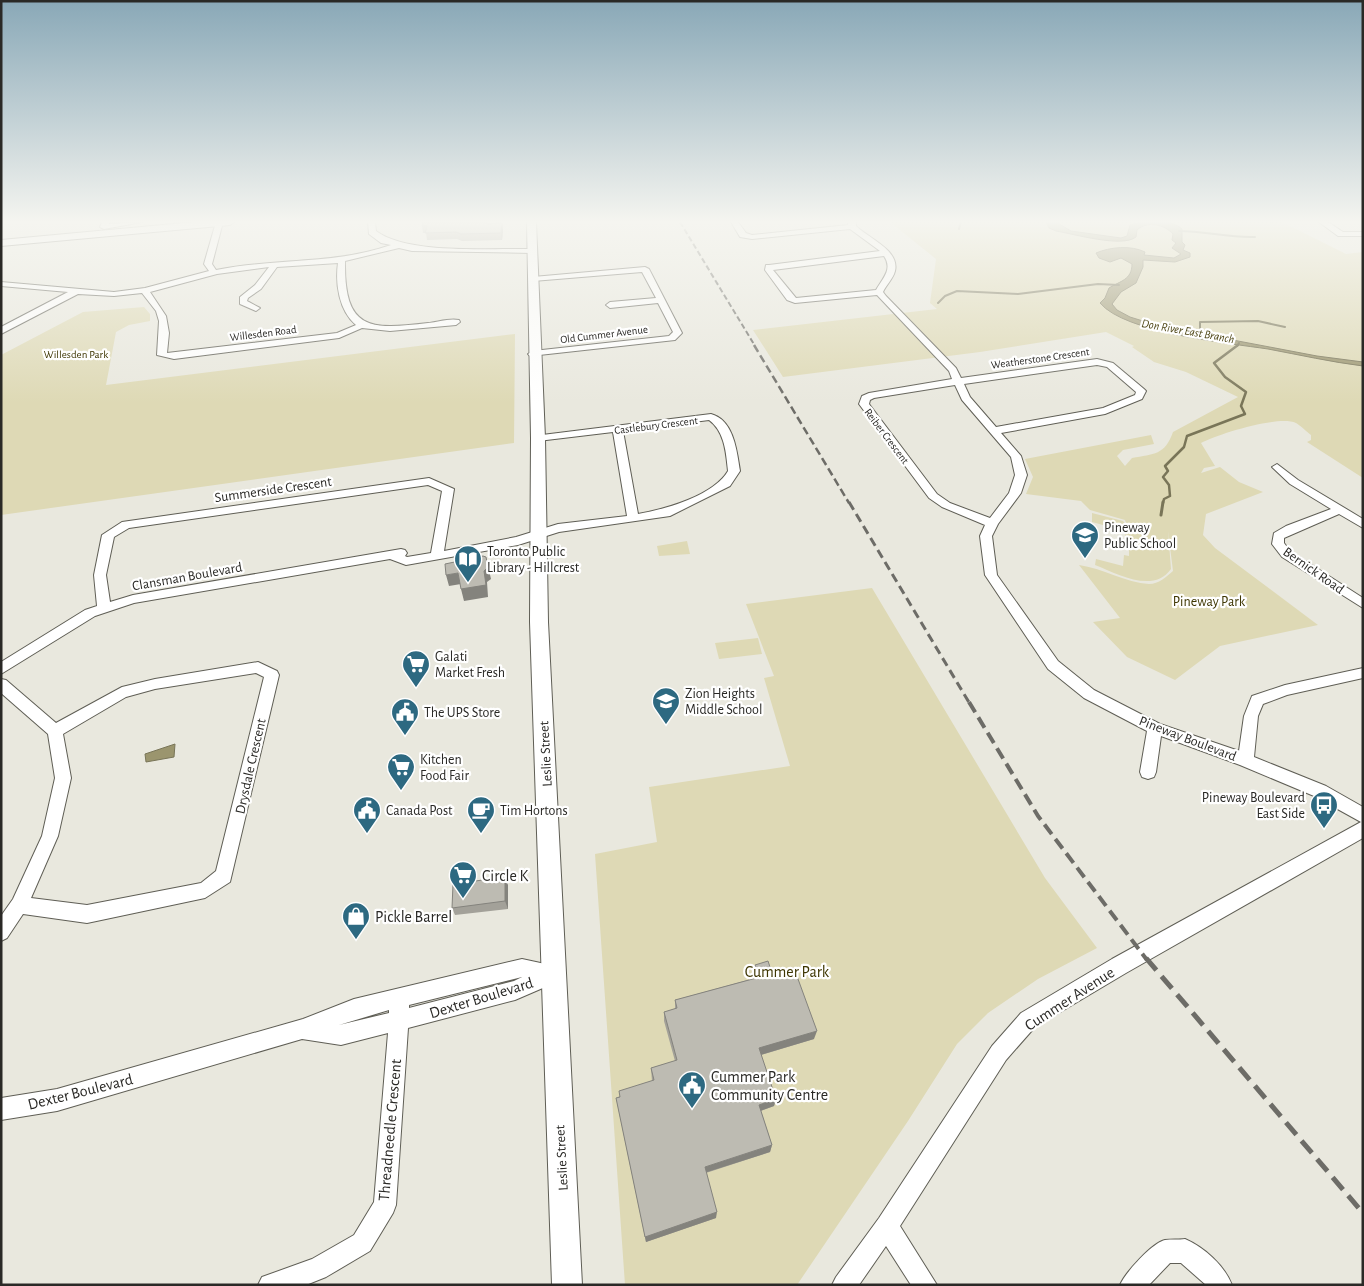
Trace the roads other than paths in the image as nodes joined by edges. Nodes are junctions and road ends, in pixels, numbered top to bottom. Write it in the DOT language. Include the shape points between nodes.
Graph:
graph roads {
  1 [pos="180,282"];
  2 [pos="262,282"];
  3 [pos="339,282"];
  4 [pos="533,282"];
  5 [pos="652,282"];
  6 [pos="778,282"];
  7 [pos="885,282"];
  8 [pos="1,284"];
  9 [pos="75,292"];
  10 [pos="146,292"];
  11 [pos="879,292"];
  12 [pos="662,300"];
  13 [pos="610,305"];
  14 [pos="256,308"];
  15 [pos="456,322"];
  16 [pos="362,325"];
  17 [pos="1,330"];
  18 [pos="534,354"];
  19 [pos="958,382"];
  20 [pos="618,430"];
  21 [pos="993,430"];
  22 [pos="538,438"];
  23 [pos="1277,467"];
  24 [pos="1340,510"];
  25 [pos="633,519"];
  26 [pos="992,523"];
  27 [pos="1363,524"];
  28 [pos="537,535"];
  29 [pos="438,551"];
  30 [pos="1363,604"];
  31 [pos="104,607"];
  32 [pos="1,669"];
  33 [pos="1363,673"];
  34 [pos="1,684"];
  35 [pos="1155,728"];
  36 [pos="54,731"];
  37 [pos="1246,760"];
  38 [pos="1148,772"];
  39 [pos="1363,816"];
  40 [pos="1363,829"];
  41 [pos="19,905"];
  42 [pos="1,932"];
  43 [pos="552,974"];
  44 [pos="399,1010"];
  45 [pos="1,1109"];
  46 [pos="887,1226"];
  47 [pos="270,1285"];
  48 [pos="567,1285"];
  49 [pos="844,1285"];
  50 [pos="925,1285"];
  51 [pos="1132,1285"];
  52 [pos="1220,1285"];
  1 -- 10 [label="street"];
  2 -- 14 [label="street" via="244,297 243,302 247,306"];
  3 -- 16 [label="street" via="356,321"];
  4 -- 18 [label="main road, Leslie Street"];
  5 -- 12 [label="street"];
  6 -- 11 [label="street" via="795,301"];
  7 -- 11 [label="street"];
  8 -- 9 [label="street"];
  9 -- 10 [label="street"];
  9 -- 17 [label="street"];
  10 -- 16 [label="street, Willesden Road" via="161,314 162,355 339,335"];
  11 -- 19 [label="street, Pineway Boulevard" via="952,370"];
  12 -- 13 [label="street"];
  12 -- 18 [label="street, Old Cummer Avenue" via="677,336"];
  15 -- 16 [label="street" via="403,328"];
  18 -- 22 [label="main road, Leslie Street"];
  19 -- 21 [label="street, Pineway Boulevard" via="965,398"];
  19 -- 21 [label="street, Weatherstone Crescent" via="1097,362 1110,365 1140,391 1138,397 1106,412"];
  19 -- 26 [label="street, Reiber Crescent" via="872,394 865,398 864,404 933,496 946,505"];
  20 -- 22 [label="street, Castlebury Crescent"];
  20 -- 25 [label="street"];
  20 -- 25 [label="street, Castlebury Crescent" via="712,417 725,431 731,450 734,471 726,484 670,512"];
  21 -- 26 [label="street, Pineway Boulevard" via="1016,456 1021,475 1015,493"];
  22 -- 28 [label="main road, Leslie Street"];
  23 -- 24 [label="street" via="1294,482"];
  24 -- 27 [label="street"];
  24 -- 30 [label="street, Bernick Road" via="1290,529 1278,536 1278,544 1286,554"];
  25 -- 28 [label="street, Castlebury Crescent" via="558,528"];
  26 -- 35 [label="street, Pineway Boulevard" via="986,536 992,575 1053,665 1089,694"];
  28 -- 29 [label="street, Clansman Boulevard" via="516,533"];
  28 -- 43 [label="main road, Leslie Street"];
  29 -- 31 [label="street, Clansman Boulevard" via="406,561 394,556 133,599"];
  29 -- 31 [label="street, Summerside Crescent" via="448,489 429,481 126,525 108,535 100,575"];
  31 -- 32 [label="street, Clansman Boulevard"];
  33 -- 37 [label="street" via="1285,690 1257,700 1251,716"];
  34 -- 36 [label="street"];
  35 -- 37 [label="street, Pineway Boulevard"];
  35 -- 38 [label="street"];
  36 -- 41 [label="street" via="63,778 50,836"];
  36 -- 41 [label="street, Drysdale Crescent" via="122,693 155,684 258,668 272,675 224,876 205,890 87,914"];
  37 -- 39 [label="street, Pineway Boulevard" via="1320,791"];
  40 -- 46 [label="street, Cummer Avenue" via="1028,1020 999,1053"];
  41 -- 42 [label="street"];
  43 -- 44 [label="street, Dexter Boulevard" via="514,990"];
  43 -- 48 [label="main road, Leslie Street"];
  44 -- 45 [label="street, Dexter Boulevard" via="341,1035 303,1030 57,1100"];
  44 -- 47 [label="street, Threadneedle Crescent" via="384,1205 362,1242 318,1269"];
  46 -- 49 [label="street, Cummer Avenue"];
  46 -- 50 [label="street"];
  51 -- 52 [label="street" via="1165,1252 1185,1251 1212,1273"];
}
